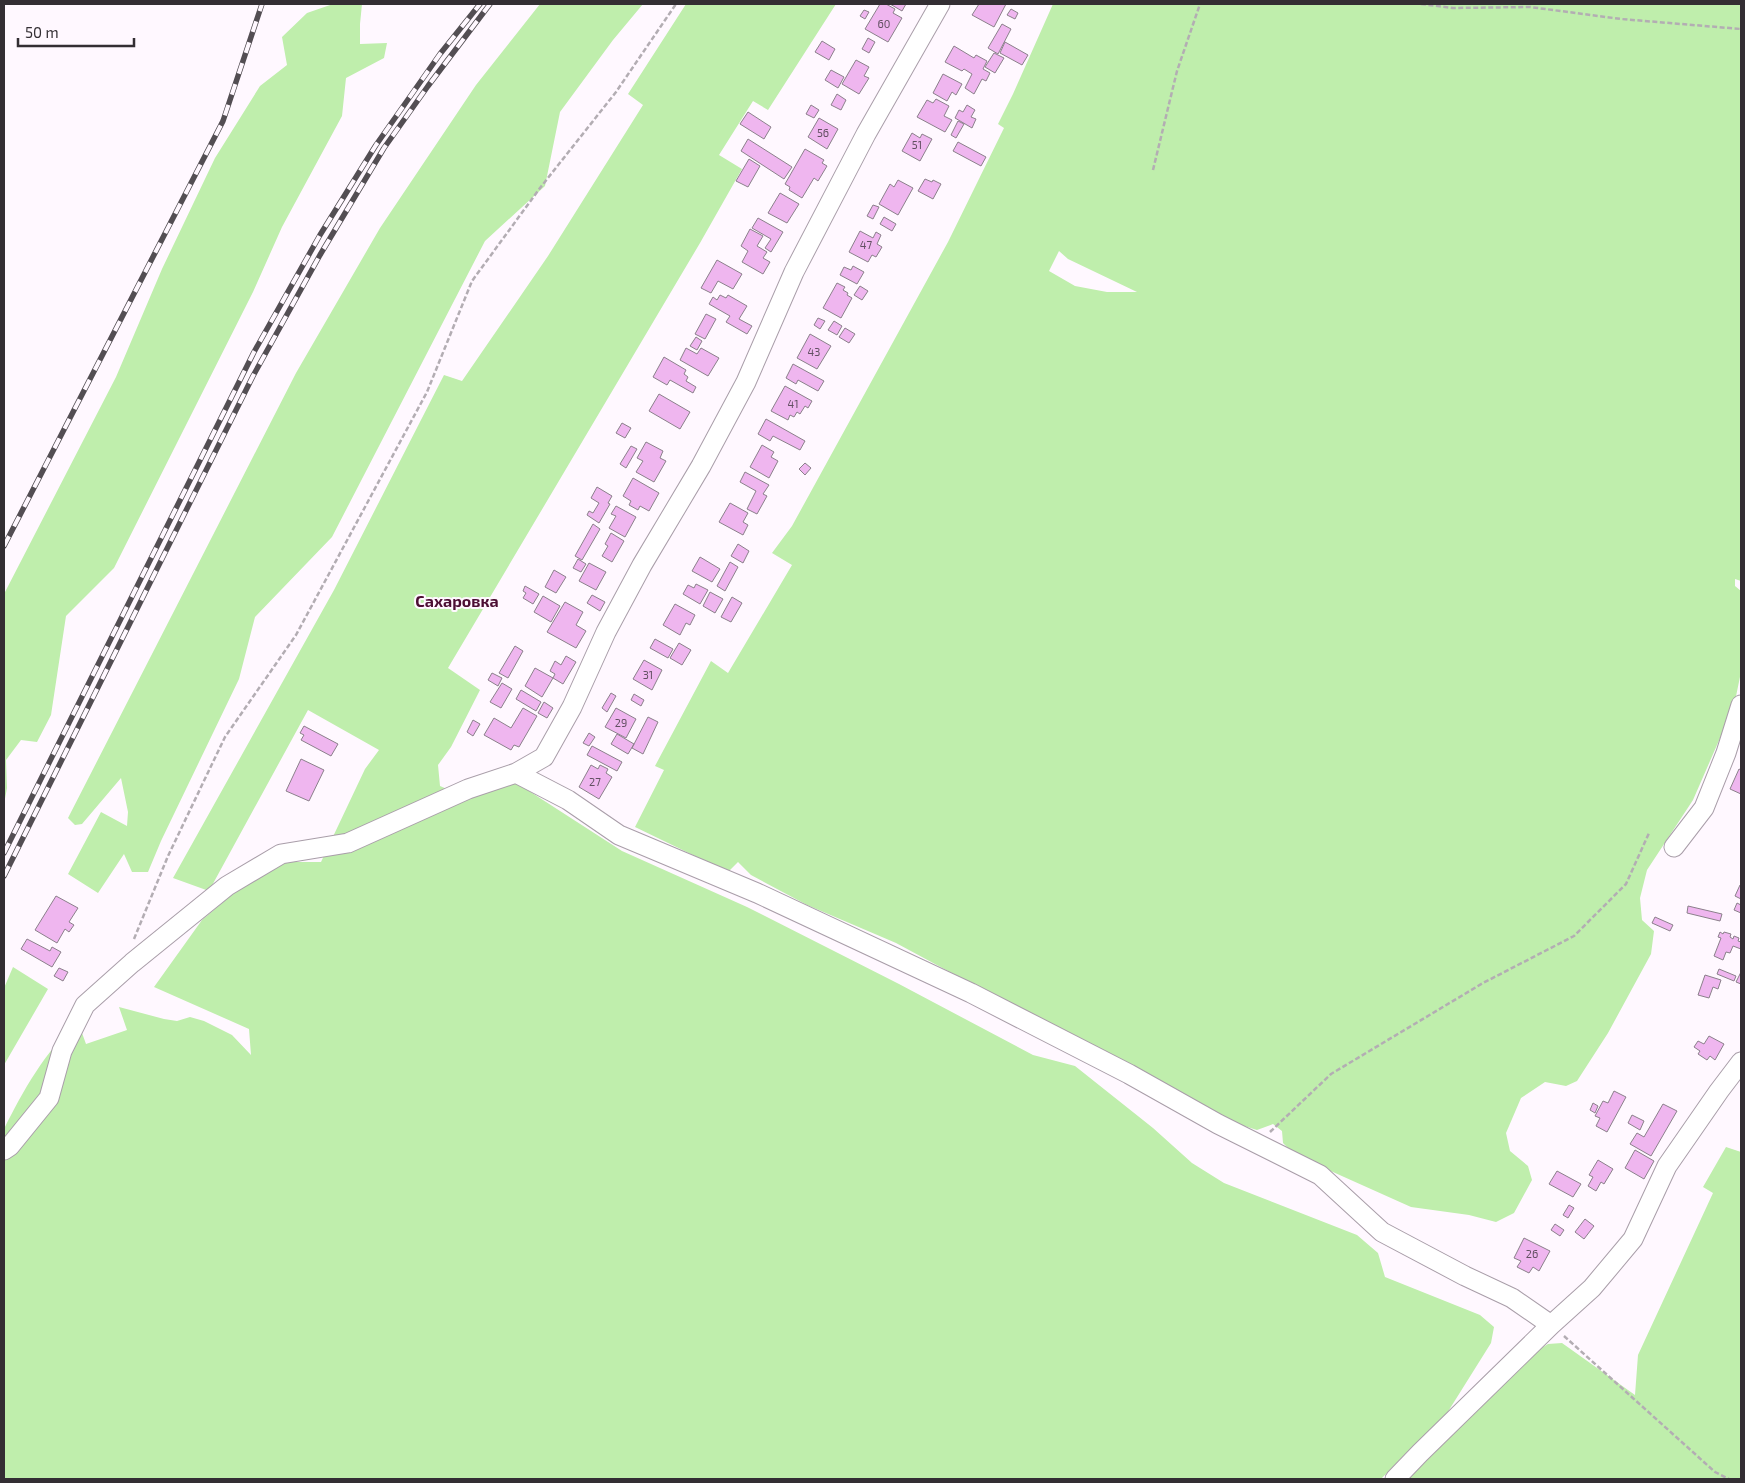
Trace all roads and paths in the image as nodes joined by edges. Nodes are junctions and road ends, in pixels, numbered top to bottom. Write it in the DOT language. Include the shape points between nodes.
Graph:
graph roads {
  1 [pos="676,4"];
  2 [pos="940,4"];
  3 [pos="1200,4"];
  4 [pos="1421,4"];
  5 [pos="1741,29"];
  6 [pos="1153,170"];
  7 [pos="1741,705"];
  8 [pos="516,774"];
  9 [pos="1649,833"];
  10 [pos="1674,847"];
  11 [pos="131,947"];
  12 [pos="1741,1062"];
  13 [pos="1258,1144"];
  14 [pos="4,1150"];
  15 [pos="1551,1324"];
  16 [pos="1395,1479"];
  17 [pos="1729,1479"];
  1 -- 11 [label="path" via="616,92 472,281 427,392 296,635 225,736 168,856"];
  2 -- 8 [label="street" via="866,134 794,272 746,382 606,632 572,707 544,757"];
  3 -- 6 [label="path" via="1177,71"];
  4 -- 5 [label="path" via="1453,8 1530,7"];
  7 -- 10 [label="street" via="1704,808"];
  8 -- 13 [label="street" via="568,800 619,835 757,893 971,993"];
  8 -- 14 [label="street" via="468,789 348,843 281,854 227,886 85,1005 62,1051 49,1098"];
  9 -- 13 [label="path" via="1626,884 1574,936 1484,983 1331,1074"];
  12 -- 15 [label="street" via="1667,1166 1633,1239 1592,1288"];
  13 -- 15 [label="street" via="1320,1175 1382,1232 1512,1298"];
  15 -- 16 [label="street"];
  15 -- 17 [label="path" via="1715,1472"];
}
